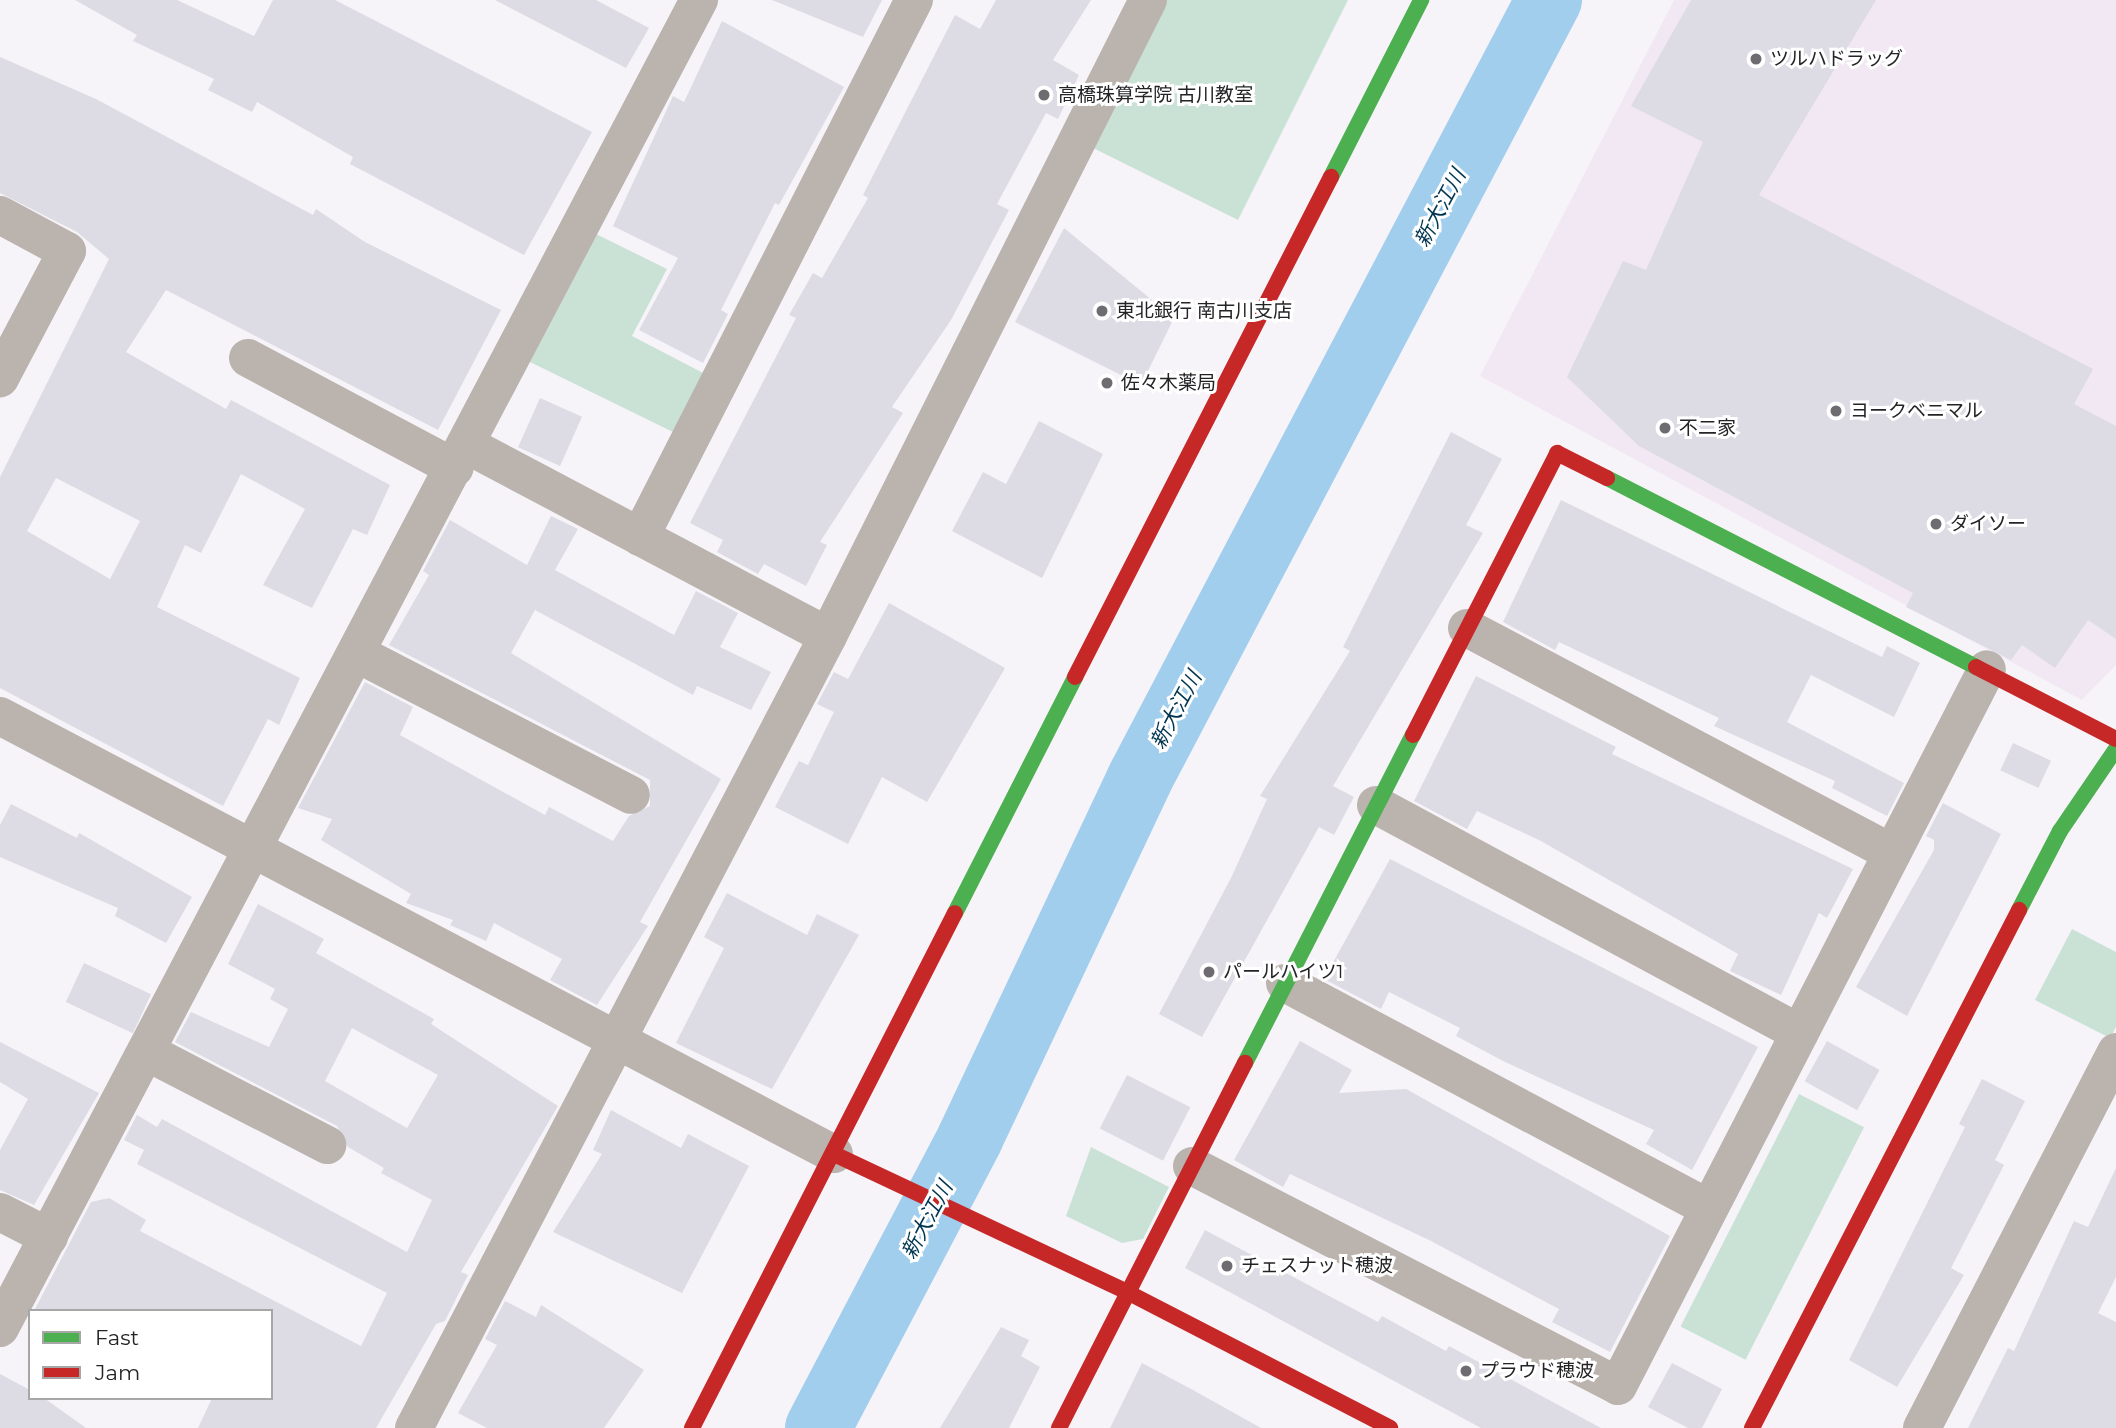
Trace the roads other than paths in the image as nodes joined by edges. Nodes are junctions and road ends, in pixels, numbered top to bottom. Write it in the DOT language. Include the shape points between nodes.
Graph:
graph roads {
  1 [pos="699,0"];
  2 [pos="914,0"];
  3 [pos="1148,0"];
  4 [pos="1421,0"];
  5 [pos="0,215"];
  6 [pos="248,358"];
  7 [pos="0,377"];
  8 [pos="461,456"];
  9 [pos="640,537"];
  10 [pos="1467,628"];
  11 [pos="828,636"];
  12 [pos="358,654"];
  13 [pos="1987,669"];
  14 [pos="0,716"];
  15 [pos="2116,739"];
  16 [pos="2116,750"];
  17 [pos="631,795"];
  18 [pos="1376,805"];
  19 [pos="255,851"];
  20 [pos="1892,853"];
  21 [pos="1285,984"];
  22 [pos="1800,1033"];
  23 [pos="614,1044"];
  24 [pos="147,1052"];
  25 [pos="2116,1052"];
  26 [pos="327,1145"];
  27 [pos="834,1154"];
  28 [pos="1192,1166"];
  29 [pos="1709,1208"];
  30 [pos="0,1212"];
  31 [pos="49,1237"];
  32 [pos="1129,1293"];
  33 [pos="0,1328"];
  34 [pos="421,1426"];
  35 [pos="692,1428"];
  36 [pos="1059,1428"];
  37 [pos="1390,1428"];
  38 [pos="1752,1428"];
  39 [pos="1922,1428"];
  1 -- 8 [label="street"];
  2 -- 9 [label="street"];
  3 -- 11 [label="street"];
  4 -- 27 [label="street"];
  5 -- 7 [label="street" via="68,251"];
  6 -- 8 [label="street"];
  8 -- 9 [label="street"];
  8 -- 12 [label="street"];
  9 -- 11 [label="street"];
  10 -- 13 [label="street" via="1557,453"];
  10 -- 18 [label="street"];
  10 -- 20 [label="street"];
  11 -- 23 [label="street"];
  12 -- 17 [label="street"];
  12 -- 19 [label="street"];
  13 -- 15 [label="street"];
  13 -- 20 [label="street"];
  14 -- 19 [label="street"];
  16 -- 38 [label="street" via="2060,831"];
  18 -- 21 [label="street"];
  18 -- 22 [label="street"];
  19 -- 23 [label="street"];
  19 -- 24 [label="street"];
  20 -- 22 [label="street"];
  21 -- 28 [label="street"];
  21 -- 29 [label="street"];
  22 -- 29 [label="street"];
  23 -- 27 [label="street"];
  23 -- 34 [label="street"];
  24 -- 26 [label="street"];
  24 -- 31 [label="street"];
  25 -- 39 [label="street"];
  27 -- 32 [label="street"];
  27 -- 35 [label="street"];
  28 -- 29 [label="street" via="1618,1386"];
  28 -- 32 [label="street"];
  30 -- 31 [label="street"];
  31 -- 33 [label="street"];
  32 -- 36 [label="street"];
  32 -- 37 [label="street"];
}
